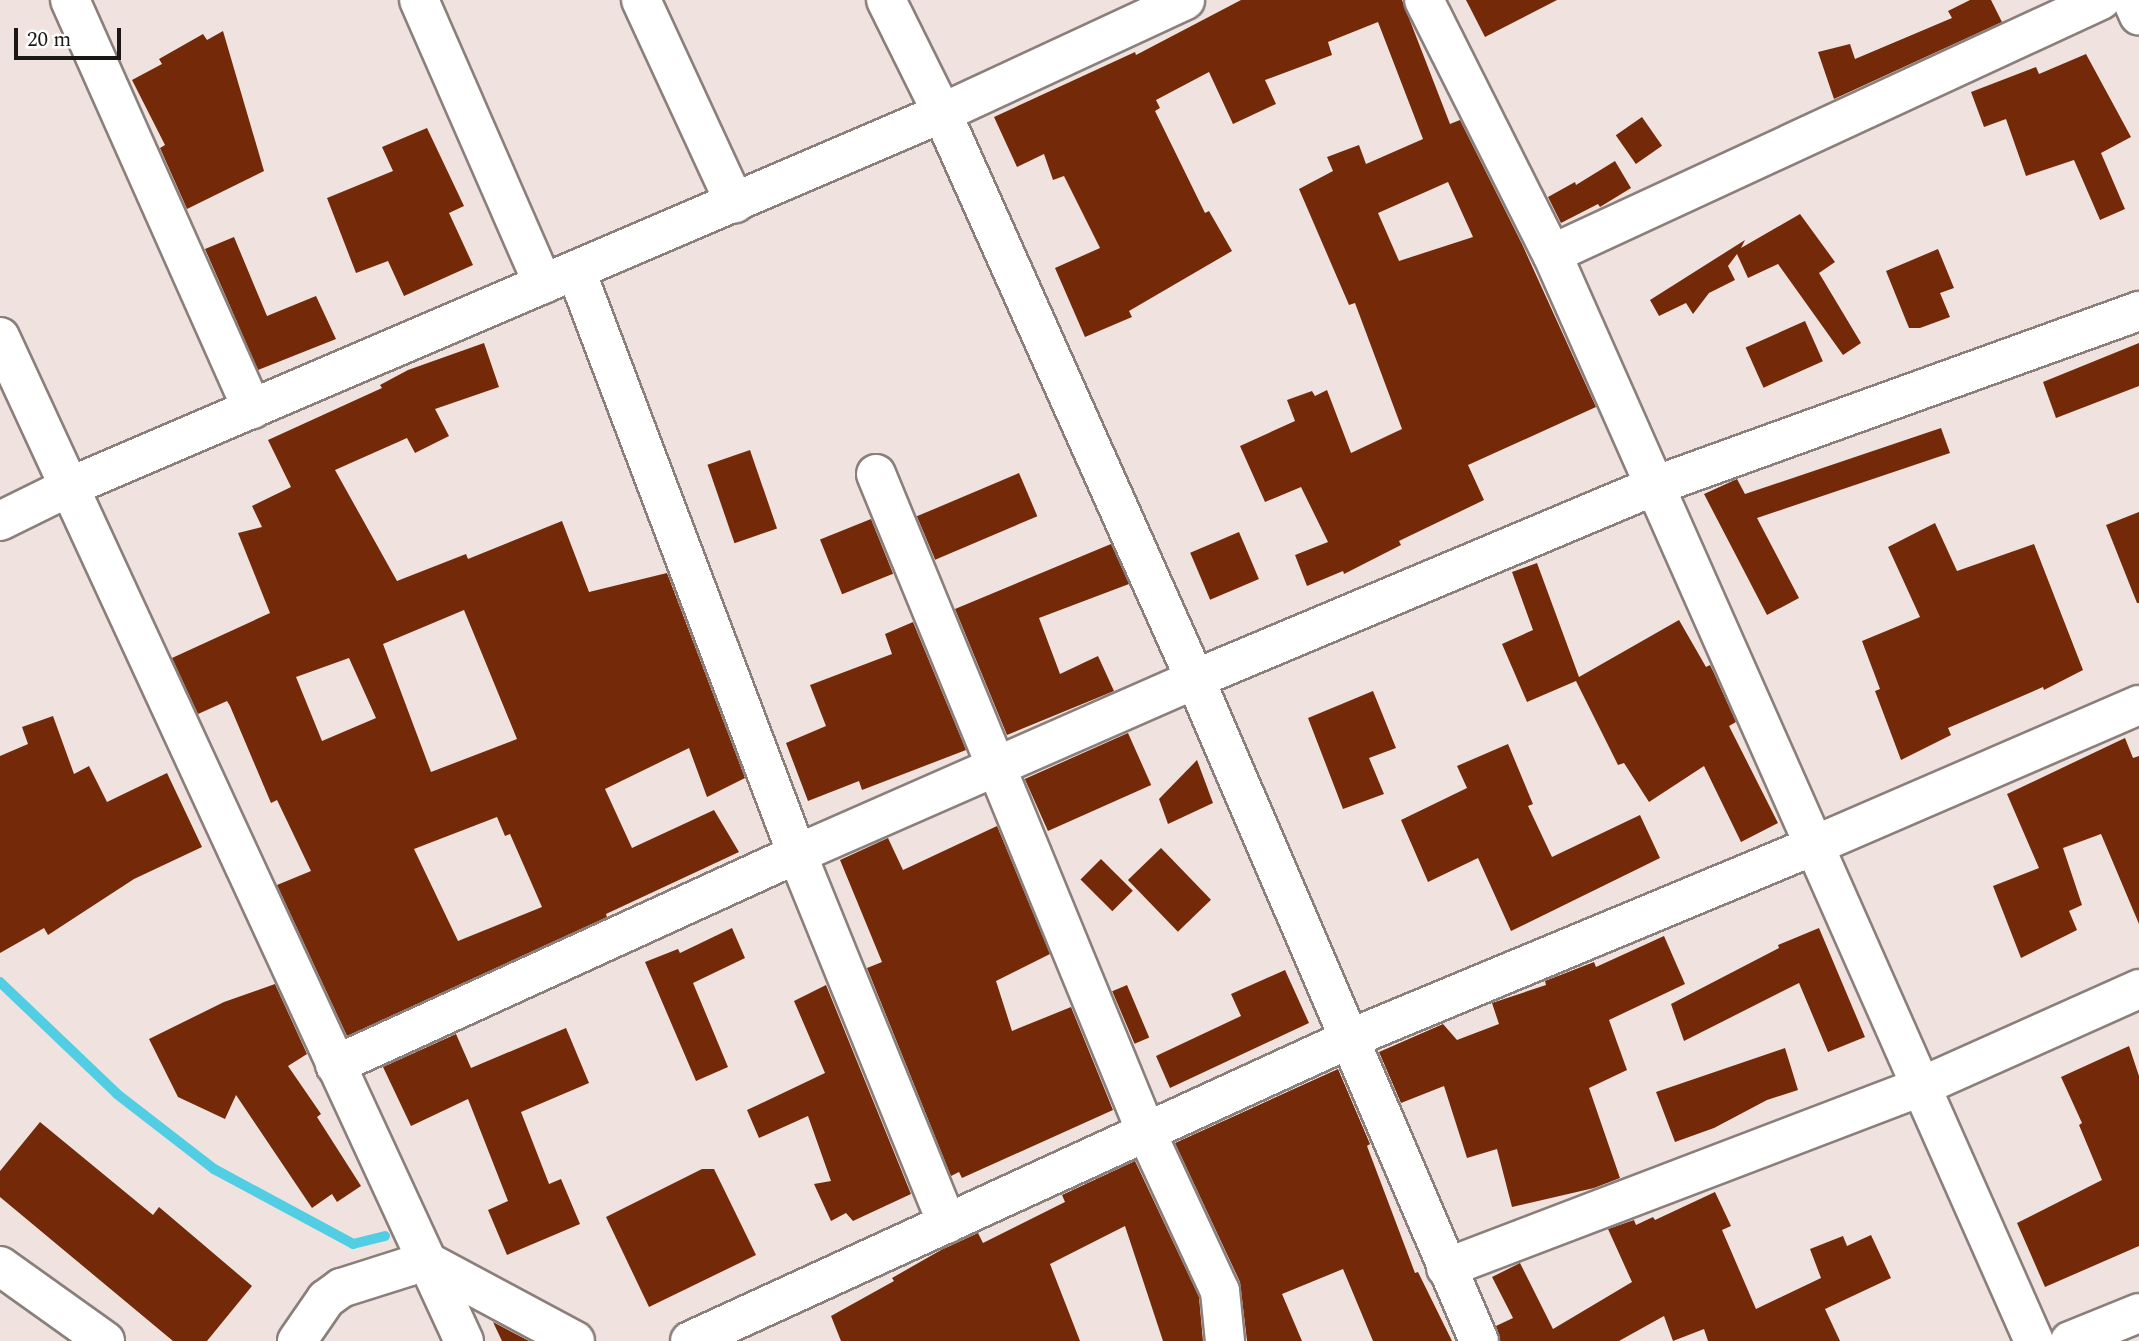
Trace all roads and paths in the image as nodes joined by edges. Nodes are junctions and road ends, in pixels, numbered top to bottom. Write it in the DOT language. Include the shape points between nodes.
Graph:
graph roads {
  1 [pos="70,0"];
  2 [pos="419,0"];
  3 [pos="641,0"];
  4 [pos="886,0"];
  5 [pos="1185,0"];
  6 [pos="1423,0"];
  7 [pos="2101,0"];
  8 [pos="2132,0"];
  9 [pos="2139,16"];
  10 [pos="942,113"];
  11 [pos="735,203"];
  12 [pos="1552,254"];
  13 [pos="559,277"];
  14 [pos="2139,311"];
  15 [pos="0,337"];
  16 [pos="252,410"];
  17 [pos="876,474"];
  18 [pos="1654,486"];
  19 [pos="69,487"];
  20 [pos="0,520"];
  21 [pos="1195,680"];
  22 [pos="2139,705"];
  23 [pos="998,769"];
  24 [pos="1813,846"];
  25 [pos="797,854"];
  26 [pos="2139,989"];
  27 [pos="1349,1039"];
  28 [pos="335,1065"];
  29 [pos="1920,1087"];
  30 [pos="1147,1134"];
  31 [pos="947,1224"];
  32 [pos="426,1261"];
  33 [pos="0,1266"];
  34 [pos="1446,1268"];
  35 [pos="2139,1313"];
  36 [pos="105,1341"];
  37 [pos="297,1341"];
  38 [pos="464,1341"];
  39 [pos="575,1341"];
  40 [pos="690,1341"];
  41 [pos="1225,1341"];
  42 [pos="1479,1341"];
  43 [pos="2034,1341"];
  44 [pos="2070,1341"];
  1 -- 16 [label="street"];
  2 -- 13 [label="street"];
  3 -- 11 [label="street"];
  4 -- 10 [label="street"];
  5 -- 10 [label="street"];
  6 -- 12 [label="street"];
  7 -- 12 [label="street"];
  8 -- 9 [label="street"];
  10 -- 11 [label="street"];
  10 -- 21 [label="street"];
  11 -- 13 [label="street"];
  12 -- 18 [label="street"];
  13 -- 16 [label="street"];
  13 -- 25 [label="street"];
  14 -- 18 [label="street"];
  15 -- 19 [label="street"];
  16 -- 19 [label="street"];
  17 -- 23 [label="street"];
  18 -- 21 [label="street"];
  18 -- 24 [label="street"];
  19 -- 20 [label="street"];
  19 -- 28 [label="street"];
  21 -- 23 [label="street"];
  21 -- 27 [label="street"];
  22 -- 24 [label="street"];
  23 -- 25 [label="street"];
  23 -- 30 [label="street"];
  24 -- 27 [label="street"];
  24 -- 29 [label="street"];
  25 -- 28 [label="street"];
  25 -- 31 [label="street"];
  26 -- 29 [label="street"];
  27 -- 30 [label="street"];
  27 -- 34 [label="street"];
  28 -- 32 [label="street"];
  29 -- 34 [label="street"];
  29 -- 43 [label="street"];
  30 -- 31 [label="street"];
  30 -- 41 [label="street" via="1220,1291"];
  31 -- 40 [label="street"];
  32 -- 37 [label="street" via="341,1288 326,1299"];
  32 -- 38 [label="street"];
  32 -- 39 [label="street"];
  33 -- 36 [label="street"];
  34 -- 42 [label="street"];
  35 -- 44 [label="street"];
}
